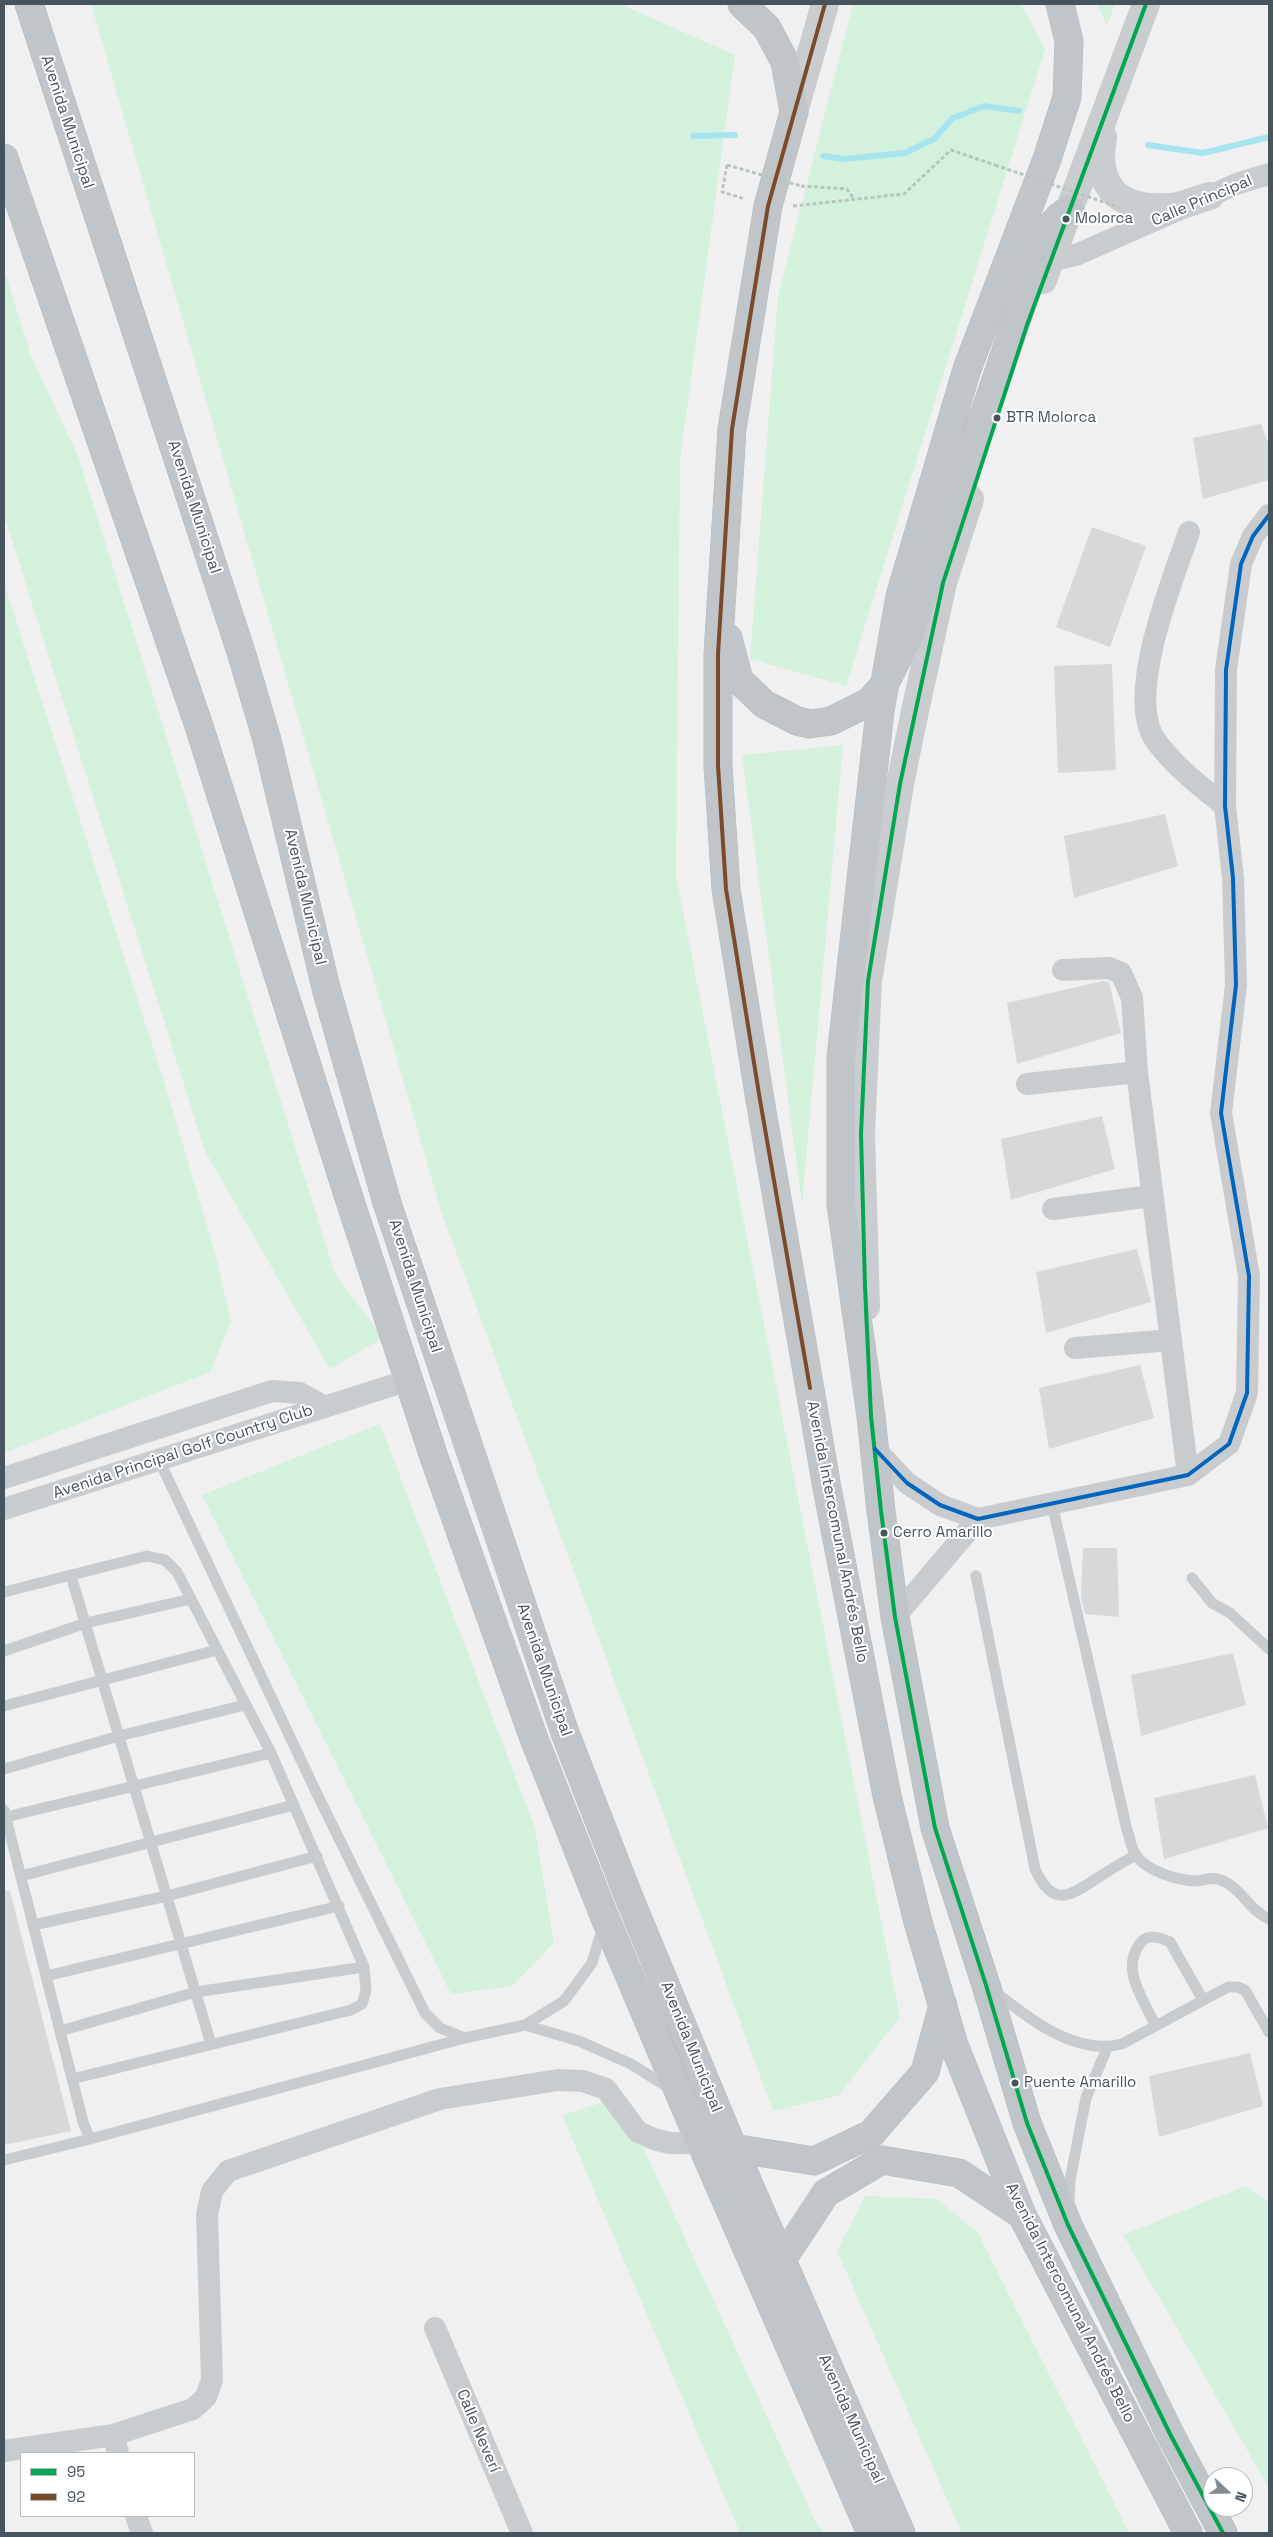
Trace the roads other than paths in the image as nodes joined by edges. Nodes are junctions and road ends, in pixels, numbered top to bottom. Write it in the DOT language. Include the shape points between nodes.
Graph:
graph roads {
  1 [pos="29,4"];
  2 [pos="742,4"];
  3 [pos="825,4"];
  4 [pos="1060,4"];
  5 [pos="1146,4"];
  6 [pos="1110,100"];
  7 [pos="794,112"];
  8 [pos="4,158"];
  9 [pos="1269,174"];
  10 [pos="1210,196"];
  11 [pos="1070,209"];
  12 [pos="1050,261"];
  13 [pos="1269,515"];
  14 [pos="1189,532"];
  15 [pos="722,589"];
  16 [pos="884,684"];
  17 [pos="1225,806"];
  18 [pos="1063,970"];
  19 [pos="1137,1072"];
  20 [pos="1027,1084"];
  21 [pos="1152,1196"];
  22 [pos="1053,1209"];
  23 [pos="1171,1340"];
  24 [pos="1075,1348"];
  25 [pos="409,1380"];
  26 [pos="325,1407"];
  27 [pos="871,1416"];
  28 [pos="875,1449"];
  29 [pos="159,1460"];
  30 [pos="1188,1475"];
  31 [pos="4,1478"];
  32 [pos="1052,1504"];
  33 [pos="4,1509"];
  34 [pos="978,1519"];
  35 [pos="71,1576"];
  36 [pos="976,1576"];
  37 [pos="1192,1578"];
  38 [pos="4,1592"];
  39 [pos="191,1599"];
  40 [pos="895,1617"];
  41 [pos="86,1623"];
  42 [pos="1269,1649"];
  43 [pos="4,1650"];
  44 [pos="217,1650"];
  45 [pos="103,1681"];
  46 [pos="245,1705"];
  47 [pos="4,1706"];
  48 [pos="119,1736"];
  49 [pos="271,1753"];
  50 [pos="4,1769"];
  51 [pos="134,1784"];
  52 [pos="294,1805"];
  53 [pos="5,1814"];
  54 [pos="152,1843"];
  55 [pos="1136,1855"];
  56 [pos="317,1856"];
  57 [pos="21,1876"];
  58 [pos="167,1896"];
  59 [pos="339,1906"];
  60 [pos="605,1918"];
  61 [pos="1269,1918"];
  62 [pos="33,1925"];
  63 [pos="181,1943"];
  64 [pos="364,1967"];
  65 [pos="46,1976"];
  66 [pos="986,1985"];
  67 [pos="196,1992"];
  68 [pos="1203,2000"];
  69 [pos="943,2005"];
  70 [pos="525,2025"];
  71 [pos="1156,2025"];
  72 [pos="60,2031"];
  73 [pos="1269,2032"];
  74 [pos="465,2038"];
  75 [pos="212,2044"];
  76 [pos="1107,2048"];
  77 [pos="72,2079"];
  78 [pos="680,2095"];
  79 [pos="90,2139"];
  80 [pos="700,2143"];
  81 [pos="733,2148"];
  82 [pos="4,2160"];
  83 [pos="1022,2215"];
  84 [pos="1068,2225"];
  85 [pos="781,2261"];
  86 [pos="435,2328"];
  87 [pos="116,2444"];
  88 [pos="4,2451"];
  89 [pos="136,2517"];
  90 [pos="142,2533"];
  91 [pos="522,2533"];
  92 [pos="871,2533"];
  93 [pos="901,2533"];
  94 [pos="1188,2533"];
  95 [pos="1224,2533"];
  1 -- 81 [label="highway, Avenida Municipal" via="236,636 267,740 326,988 390,1212 565,1733"];
  2 -- 7 [label="highway" via="766,28 785,62"];
  3 -- 7 [label="main road, Avenida Intercomunal Andrés Bello"];
  4 -- 16 [label="highway" via="1069,41 1068,97 967,370 900,596"];
  5 -- 6 [label="main road, Avenida Intercomunal Andrés Bello"];
  6 -- 10 [label="main road" via="1101,167 1105,182 1112,191 1126,201 1170,207"];
  6 -- 11 [label="main road, Avenida Intercomunal Andrés Bello"];
  7 -- 15 [label="highway, Avenida Intercomunal Andrés Bello" via="768,206 732,429"];
  8 -- 25 [label="highway, Avenida Municipal" via="199,726"];
  9 -- 10 [label="street, Calle Principal"];
  10 -- 12 [label="street, Calle Principal" via="1076,255"];
  11 -- 12 [label="main road, Avenida Intercomunal Andrés Bello"];
  11 -- 16 [label="highway" via="1059,216 1048,230 909,636"];
  12 -- 27 [label="main road, Avenida Intercomunal Andrés Bello" via="943,583 900,784 868,982 861,1174"];
  13 -- 17 [label="street" via="1253,536 1241,564 1226,670"];
  14 -- 17 [label="street" via="1162,610 1149,664 1144,691 1148,725 1155,740 1185,772"];
  15 -- 16 [label="highway" via="728,641 739,680 764,704 797,721 810,724 831,721 869,702"];
  15 -- 69 [label="highway, Avenida Intercomunal Andrés Bello" via="718,654 718,766 728,899 839,1555 887,1796 918,1922"];
  16 -- 27 [label="highway" via="841,1058 841,1204"];
  17 -- 30 [label="street" via="1233,878 1236,985 1221,1113 1249,1276 1247,1393 1229,1444"];
  18 -- 19 [label="street" via="1108,968 1120,973 1132,998"];
  19 -- 20 [label="street"];
  19 -- 21 [label="street"];
  21 -- 22 [label="street"];
  21 -- 23 [label="street"];
  23 -- 24 [label="street"];
  23 -- 30 [label="street"];
  25 -- 26 [label="street"];
  25 -- 60 [label="highway, Avenida Municipal" via="533,1736"];
  26 -- 29 [label="street, Avenida Principal Golf Country Club"];
  26 -- 31 [label="street, Avenida Principal Golf Country Club" via="300,1393 272,1391"];
  27 -- 28 [label="highway, Avenida Intercomunal Andrés Bello"];
  28 -- 34 [label="street" via="907,1483 940,1505"];
  28 -- 40 [label="highway, Avenida Intercomunal Andrés Bello"];
  29 -- 33 [label="street, Avenida Principal Golf Country Club"];
  29 -- 74 [label="lane" via="313,1788 425,2013 440,2028"];
  30 -- 32 [label="street"];
  32 -- 34 [label="street"];
  32 -- 55 [label="lane" via="1127,1830"];
  34 -- 40 [label="street"];
  35 -- 38 [label="lane"];
  35 -- 39 [label="lane" via="147,1556 165,1560 177,1572"];
  35 -- 41 [label="lane"];
  36 -- 55 [label="lane" via="1035,1869 1042,1884 1060,1896 1072,1895"];
  37 -- 42 [label="lane" via="1212,1603 1230,1613"];
  39 -- 41 [label="lane"];
  39 -- 44 [label="lane"];
  40 -- 66 [label="highway, Avenida Intercomunal Andrés Bello" via="935,1828"];
  41 -- 43 [label="lane"];
  41 -- 45 [label="lane"];
  44 -- 45 [label="lane"];
  44 -- 46 [label="lane"];
  45 -- 47 [label="lane"];
  45 -- 48 [label="lane"];
  46 -- 48 [label="lane"];
  46 -- 49 [label="lane"];
  48 -- 50 [label="lane"];
  48 -- 51 [label="lane"];
  49 -- 51 [label="lane"];
  49 -- 52 [label="lane"];
  51 -- 53 [label="lane"];
  51 -- 54 [label="lane"];
  52 -- 54 [label="lane"];
  52 -- 56 [label="lane"];
  53 -- 57 [label="lane"];
  54 -- 57 [label="lane"];
  54 -- 58 [label="lane"];
  55 -- 61 [label="lane" via="1166,1875 1194,1881 1217,1878 1236,1889 1256,1910"];
  56 -- 58 [label="lane"];
  56 -- 59 [label="lane"];
  57 -- 62 [label="lane"];
  58 -- 62 [label="lane"];
  58 -- 63 [label="lane"];
  59 -- 63 [label="lane"];
  59 -- 64 [label="lane"];
  60 -- 70 [label="lane" via="592,1963 564,2001"];
  60 -- 78 [label="highway, Avenida Municipal"];
  62 -- 65 [label="lane"];
  63 -- 65 [label="lane"];
  63 -- 67 [label="lane"];
  64 -- 67 [label="lane"];
  64 -- 75 [label="lane" via="366,1991 362,2004 351,2010"];
  65 -- 72 [label="lane"];
  66 -- 76 [label="lane" via="1043,2026 1092,2046"];
  66 -- 84 [label="highway, Avenida Intercomunal Andrés Bello" via="1027,2123"];
  67 -- 72 [label="lane"];
  67 -- 75 [label="lane"];
  68 -- 71 [label="lane"];
  68 -- 71 [label="lane" via="1170,1942 1151,1937 1142,1940 1134,1952 1132,1973"];
  68 -- 73 [label="lane" via="1228,1987 1245,1990"];
  69 -- 81 [label="highway" via="925,2072 871,2134 814,2161"];
  69 -- 83 [label="highway, Avenida Intercomunal Andrés Bello" via="954,2045"];
  70 -- 74 [label="lane"];
  70 -- 78 [label="lane" via="579,2041 631,2064"];
  71 -- 76 [label="lane" via="1122,2044"];
  72 -- 77 [label="lane"];
  74 -- 79 [label="lane"];
  75 -- 77 [label="lane"];
  76 -- 84 [label="lane" via="1086,2098 1070,2180"];
  77 -- 79 [label="lane"];
  78 -- 80 [label="highway, Avenida Municipal"];
  79 -- 82 [label="lane"];
  80 -- 87 [label="street" via="669,2143 638,2132 606,2090 583,2081 558,2080 440,2099 228,2171 212,2191 207,2215 212,2380 206,2397 193,2409"];
  80 -- 92 [label="highway, Avenida Municipal"];
  81 -- 85 [label="highway, Avenida Municipal"];
  83 -- 85 [label="highway" via="959,2172 882,2160 826,2193"];
  83 -- 94 [label="highway, Avenida Intercomunal Andrés Bello"];
  84 -- 95 [label="highway, Avenida Intercomunal Andrés Bello" via="1170,2434"];
  85 -- 93 [label="highway, Avenida Municipal"];
  86 -- 91 [label="street, Calle Neverí"];
  87 -- 88 [label="street"];
  89 -- 90 [label="street"];
}
